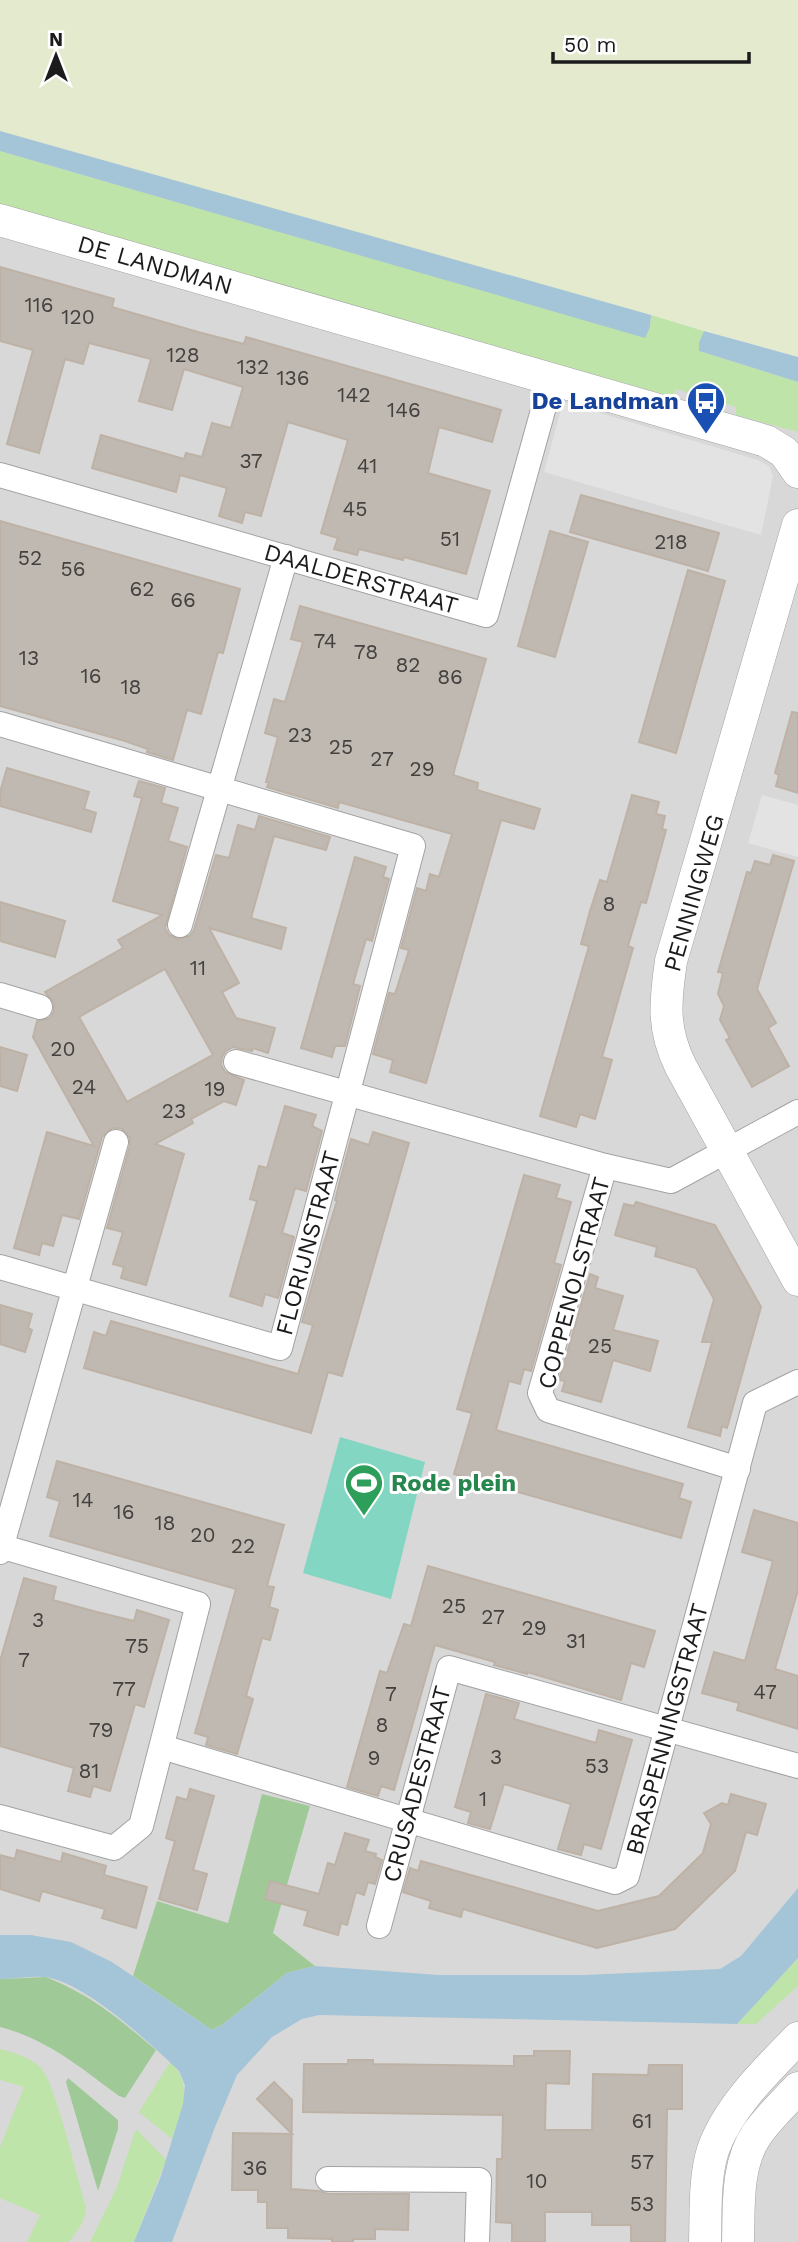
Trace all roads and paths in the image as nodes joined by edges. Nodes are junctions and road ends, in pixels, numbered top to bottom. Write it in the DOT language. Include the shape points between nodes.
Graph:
graph roads {
  1 [pos="0,220"];
  2 [pos="552,378"];
  3 [pos="793,464"];
  4 [pos="0,475"];
  5 [pos="798,525"];
  6 [pos="286,557"];
  7 [pos="0,724"];
  8 [pos="218,789"];
  9 [pos="180,925"];
  10 [pos="0,995"];
  11 [pos="40,1007"];
  12 [pos="236,1062"];
  13 [pos="347,1094"];
  14 [pos="798,1112"];
  15 [pos="116,1142"];
  16 [pos="726,1152"];
  17 [pos="605,1166"];
  18 [pos="0,1267"];
  19 [pos="798,1280"];
  20 [pos="75,1289"];
  21 [pos="798,1382"];
  22 [pos="738,1469"];
  23 [pos="1,1548"];
  24 [pos="665,1730"];
  25 [pos="162,1747"];
  26 [pos="798,1766"];
  27 [pos="0,1817"];
  28 [pos="408,1820"];
  29 [pos="379,1926"];
  30 [pos="798,2038"];
  31 [pos="798,2088"];
  32 [pos="328,2179"];
  33 [pos="477,2242"];
  34 [pos="705,2242"];
  35 [pos="738,2242"];
  1 -- 2 [label="street, DE LANDMAN"];
  2 -- 3 [label="street, DE LANDMAN" via="766,440"];
  2 -- 6 [label="street, DAALDERSTRAAT" via="485,615"];
  4 -- 6 [label="street, DAALDERSTRAAT"];
  5 -- 16 [label="street, PENNINGWEG" via="671,961 667,992 667,1034 673,1051"];
  6 -- 8 [label="street"];
  7 -- 8 [label="street, FLORIJNSTRAAT"];
  8 -- 9 [label="street"];
  8 -- 13 [label="street, FLORIJNSTRAAT" via="413,846"];
  10 -- 11 [label="street"];
  12 -- 13 [label="street"];
  13 -- 17 [label="street"];
  13 -- 20 [label="street, FLORIJNSTRAAT" via="280,1348"];
  14 -- 16 [label="street"];
  15 -- 20 [label="street"];
  16 -- 17 [label="street" via="671,1181"];
  16 -- 19 [label="street, PENNINGWEG"];
  17 -- 22 [label="street, COPPENOLSTRAAT" via="540,1393 548,1410"];
  18 -- 20 [label="street, FLORIJNSTRAAT"];
  20 -- 23 [label="street"];
  21 -- 22 [label="street, BRASPENNINGSTRAAT" via="755,1403"];
  22 -- 24 [label="street, BRASPENNINGSTRAAT"];
  23 -- 25 [label="street" via="198,1604"];
  24 -- 26 [label="street, CRUSADESTRAAT"];
  24 -- 28 [label="street, BRASPENNINGSTRAAT" via="626,1876 615,1882"];
  24 -- 28 [label="street, CRUSADESTRAAT" via="449,1668"];
  25 -- 27 [label="street" via="141,1826 114,1848"];
  25 -- 28 [label="street, BRASPENNINGSTRAAT"];
  28 -- 29 [label="street, CRUSADESTRAAT"];
  30 -- 34 [label="street" via="738,2106 718,2140 710,2163"];
  31 -- 35 [label="street" via="749,2150 741,2182"];
  32 -- 33 [label="street" via="479,2180"];
}
